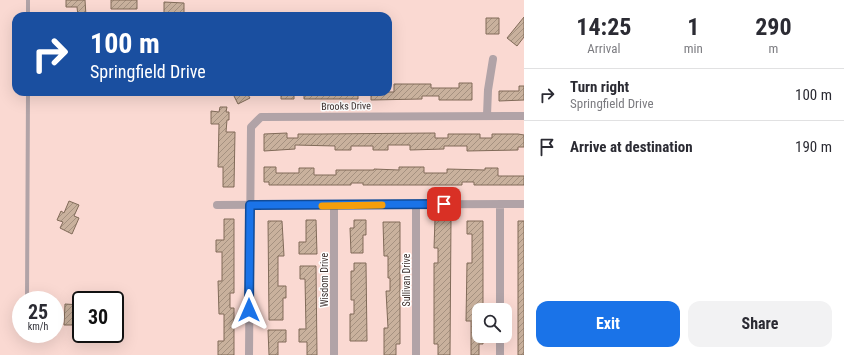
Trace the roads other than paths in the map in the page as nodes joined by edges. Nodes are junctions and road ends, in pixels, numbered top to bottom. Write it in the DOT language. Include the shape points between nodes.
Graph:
graph roads {
  1 [pos="28,0"];
  2 [pos="28,12"];
  3 [pos="493,59"];
  4 [pos="28,96"];
  5 [pos="487,115"];
  6 [pos="524,116"];
  7 [pos="416,204"];
  8 [pos="500,204"];
  9 [pos="524,204"];
  10 [pos="217,205"];
  11 [pos="250,205"];
  12 [pos="334,206"];
  13 [pos="28,291"];
  14 [pos="500,303"];
  15 [pos="500,343"];
  16 [pos="249,355"];
  17 [pos="334,355"];
  18 [pos="416,355"];
  19 [pos="500,355"];
  1 -- 2 [label="lane"];
  3 -- 5 [label="street"];
  4 -- 13 [label="lane"];
  5 -- 6 [label="street, Brooks Drive"];
  5 -- 11 [label="street, Brooks Drive" via="261,117 251,127"];
  7 -- 8 [label="street"];
  7 -- 12 [label="street"];
  7 -- 18 [label="street, Sullivan Drive"];
  8 -- 9 [label="street"];
  8 -- 14 [label="street"];
  10 -- 11 [label="street"];
  11 -- 12 [label="street"];
  11 -- 16 [label="street, Brooks Drive"];
  12 -- 17 [label="street, Wisdom Drive"];
  15 -- 19 [label="street"];
}
